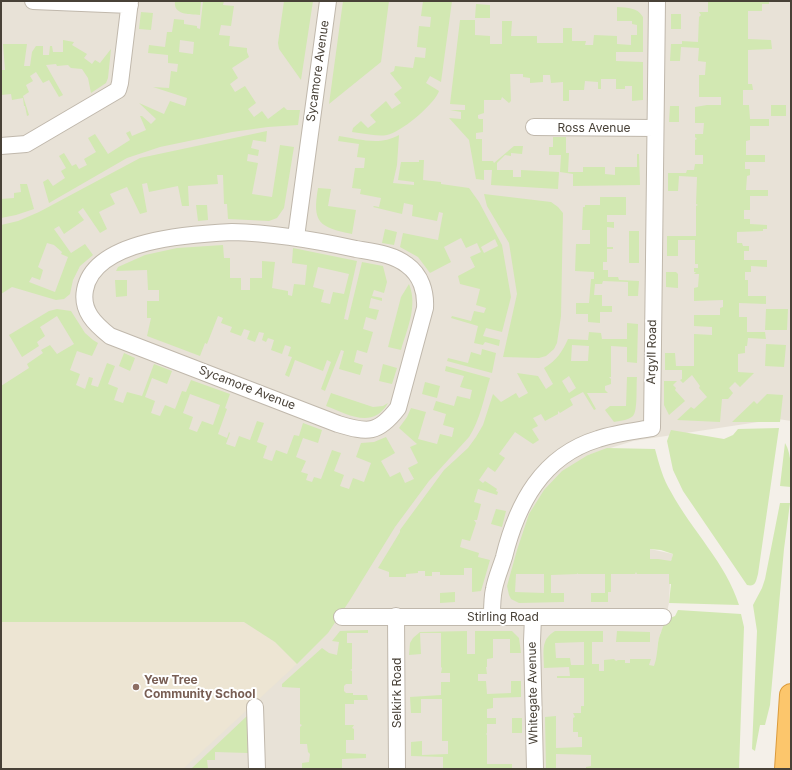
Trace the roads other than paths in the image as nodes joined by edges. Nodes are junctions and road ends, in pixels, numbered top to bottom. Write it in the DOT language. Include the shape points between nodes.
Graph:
graph roads {
  1 [pos="33,1"];
  2 [pos="328,1"];
  3 [pos="657,1"];
  4 [pos="130,3"];
  5 [pos="534,128"];
  6 [pos="655,128"];
  7 [pos="1,146"];
  8 [pos="296,237"];
  9 [pos="396,616"];
  10 [pos="492,616"];
  11 [pos="342,617"];
  12 [pos="533,617"];
  13 [pos="663,617"];
  14 [pos="791,695"];
  15 [pos="255,707"];
  16 [pos="257,769"];
  17 [pos="397,769"];
  18 [pos="535,769"];
  19 [pos="786,769"];
  1 -- 4 [label="street"];
  2 -- 8 [label="street, Sycamore Avenue"];
  3 -- 6 [label="street, Argyll Road"];
  4 -- 7 [label="street" via="118,90 26,144"];
  5 -- 6 [label="street, Ross Avenue"];
  6 -- 10 [label="street, Argyll Road" via="652,428 618,433 585,444 559,458 544,473 513,523 494,590"];
  8 -- 8 [label="street, Sycamore Avenue" via="256,232 222,232 181,235 137,246 116,254 92,272 86,283 84,296 87,313 95,324 110,336 338,424 361,430 379,427 398,408 425,308 425,293 420,280 408,265 391,256"];
  9 -- 10 [label="street, Stirling Road"];
  9 -- 11 [label="street, Stirling Road"];
  9 -- 17 [label="street, Selkirk Road"];
  10 -- 12 [label="street, Stirling Road"];
  12 -- 13 [label="street, Stirling Road"];
  12 -- 18 [label="street, Whitegate Avenue"];
  14 -- 19 [label="highway"];
  15 -- 16 [label="street"];
}
